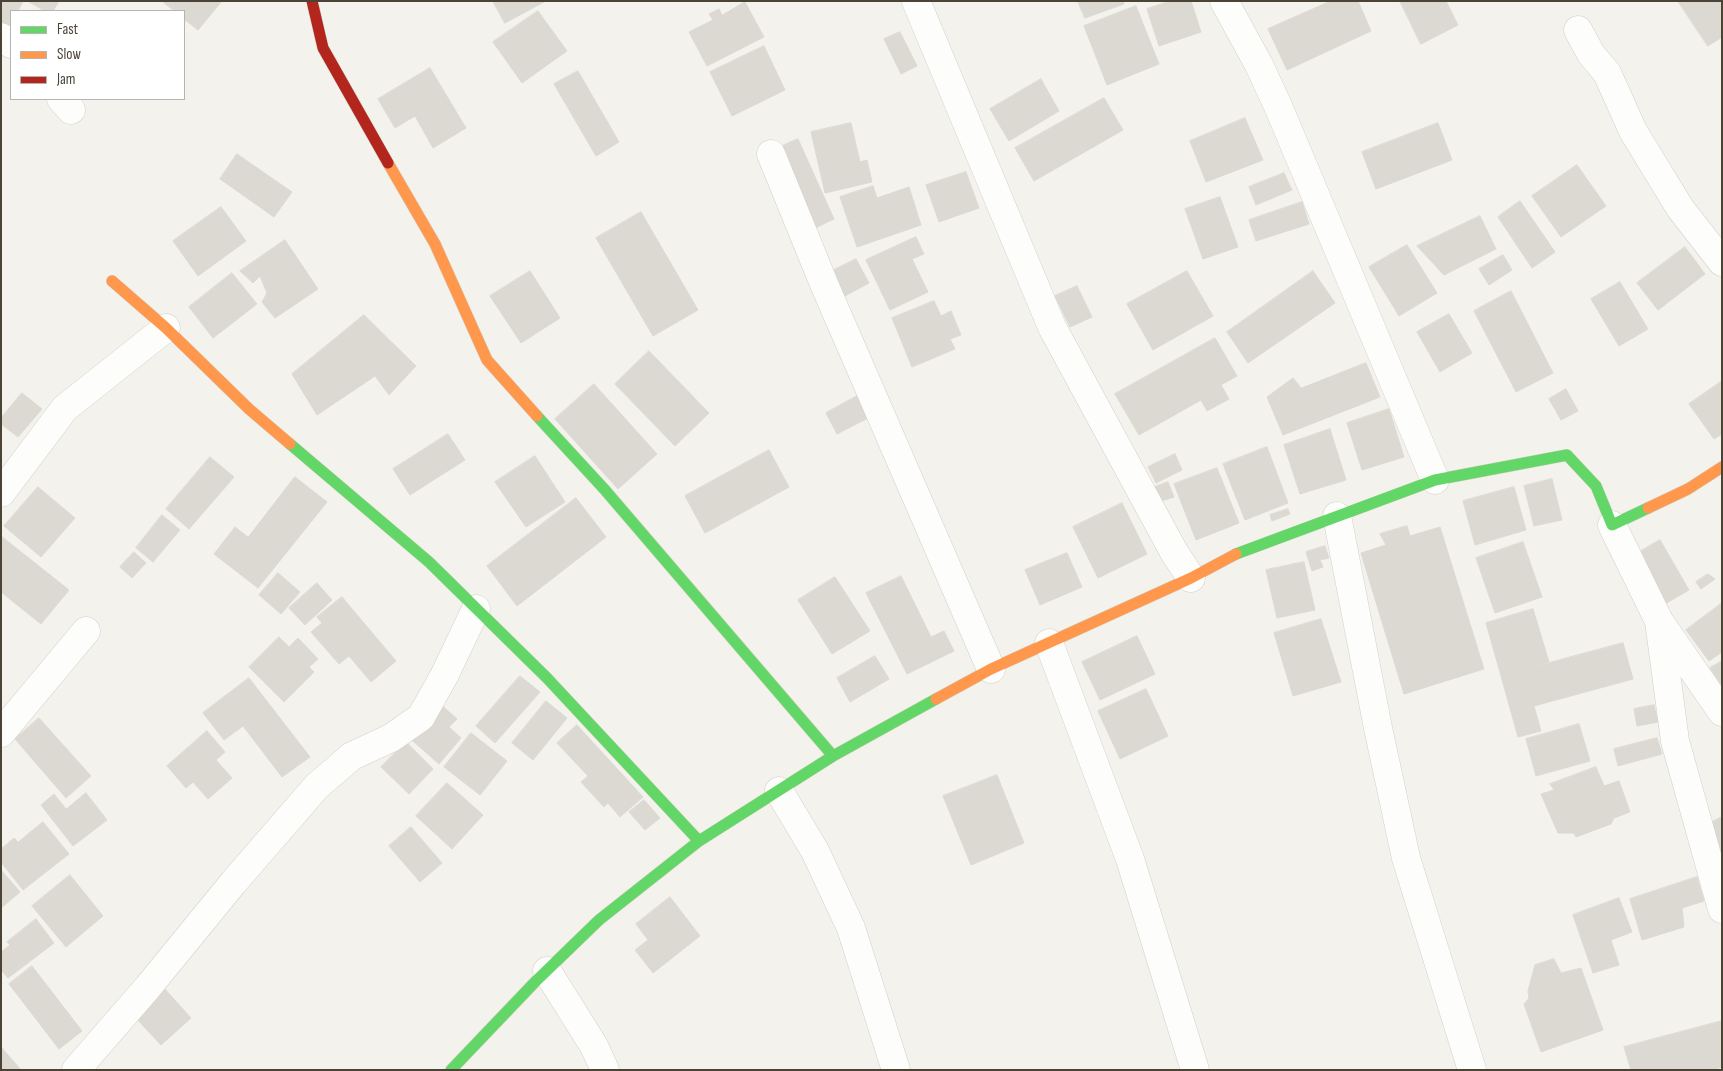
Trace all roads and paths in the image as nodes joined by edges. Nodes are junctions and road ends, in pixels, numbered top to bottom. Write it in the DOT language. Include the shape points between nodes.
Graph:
graph roads {
  1 [pos="312,1"];
  2 [pos="916,1"];
  3 [pos="1224,1"];
  4 [pos="1578,30"];
  5 [pos="771,154"];
  6 [pos="1722,262"];
  7 [pos="112,281"];
  8 [pos="166,328"];
  9 [pos="1722,467"];
  10 [pos="1435,480"];
  11 [pos="1,493"];
  12 [pos="1337,516"];
  13 [pos="1612,525"];
  14 [pos="1191,578"];
  15 [pos="476,609"];
  16 [pos="1659,621"];
  17 [pos="86,631"];
  18 [pos="1049,643"];
  19 [pos="991,669"];
  20 [pos="1722,712"];
  21 [pos="1,734"];
  22 [pos="833,756"];
  23 [pos="779,791"];
  24 [pos="700,841"];
  25 [pos="1722,909"];
  26 [pos="547,971"];
  27 [pos="76,1070"];
  28 [pos="451,1070"];
  29 [pos="605,1070"];
  30 [pos="896,1070"];
  31 [pos="1195,1070"];
  32 [pos="1472,1070"];
  1 -- 22 [label="street" via="323,48 435,244 487,360 605,490"];
  2 -- 14 [label="street" via="1052,326"];
  3 -- 10 [label="street" via="1278,106"];
  4 -- 6 [label="street" via="1591,54 1607,73 1633,131 1680,208"];
  5 -- 19 [label="street"];
  7 -- 8 [label="street"];
  8 -- 11 [label="street" via="65,408"];
  8 -- 15 [label="street" via="249,409 429,562"];
  9 -- 13 [label="street" via="1688,489"];
  10 -- 12 [label="street"];
  10 -- 13 [label="street" via="1567,455 1596,486"];
  12 -- 14 [label="street" via="1242,551"];
  12 -- 32 [label="street" via="1406,858"];
  13 -- 16 [label="street"];
  14 -- 18 [label="street"];
  15 -- 24 [label="street" via="548,678"];
  15 -- 27 [label="street" via="421,717 391,738 352,756 317,786"];
  16 -- 20 [label="street"];
  16 -- 25 [label="street" via="1675,741"];
  17 -- 21 [label="street"];
  18 -- 19 [label="street"];
  18 -- 31 [label="street" via="1130,859"];
  19 -- 22 [label="street"];
  22 -- 23 [label="street"];
  23 -- 24 [label="street"];
  23 -- 30 [label="street" via="815,851 851,928"];
  24 -- 26 [label="street" via="599,920"];
  26 -- 28 [label="street"];
  26 -- 29 [label="street" via="594,1046"];
}
